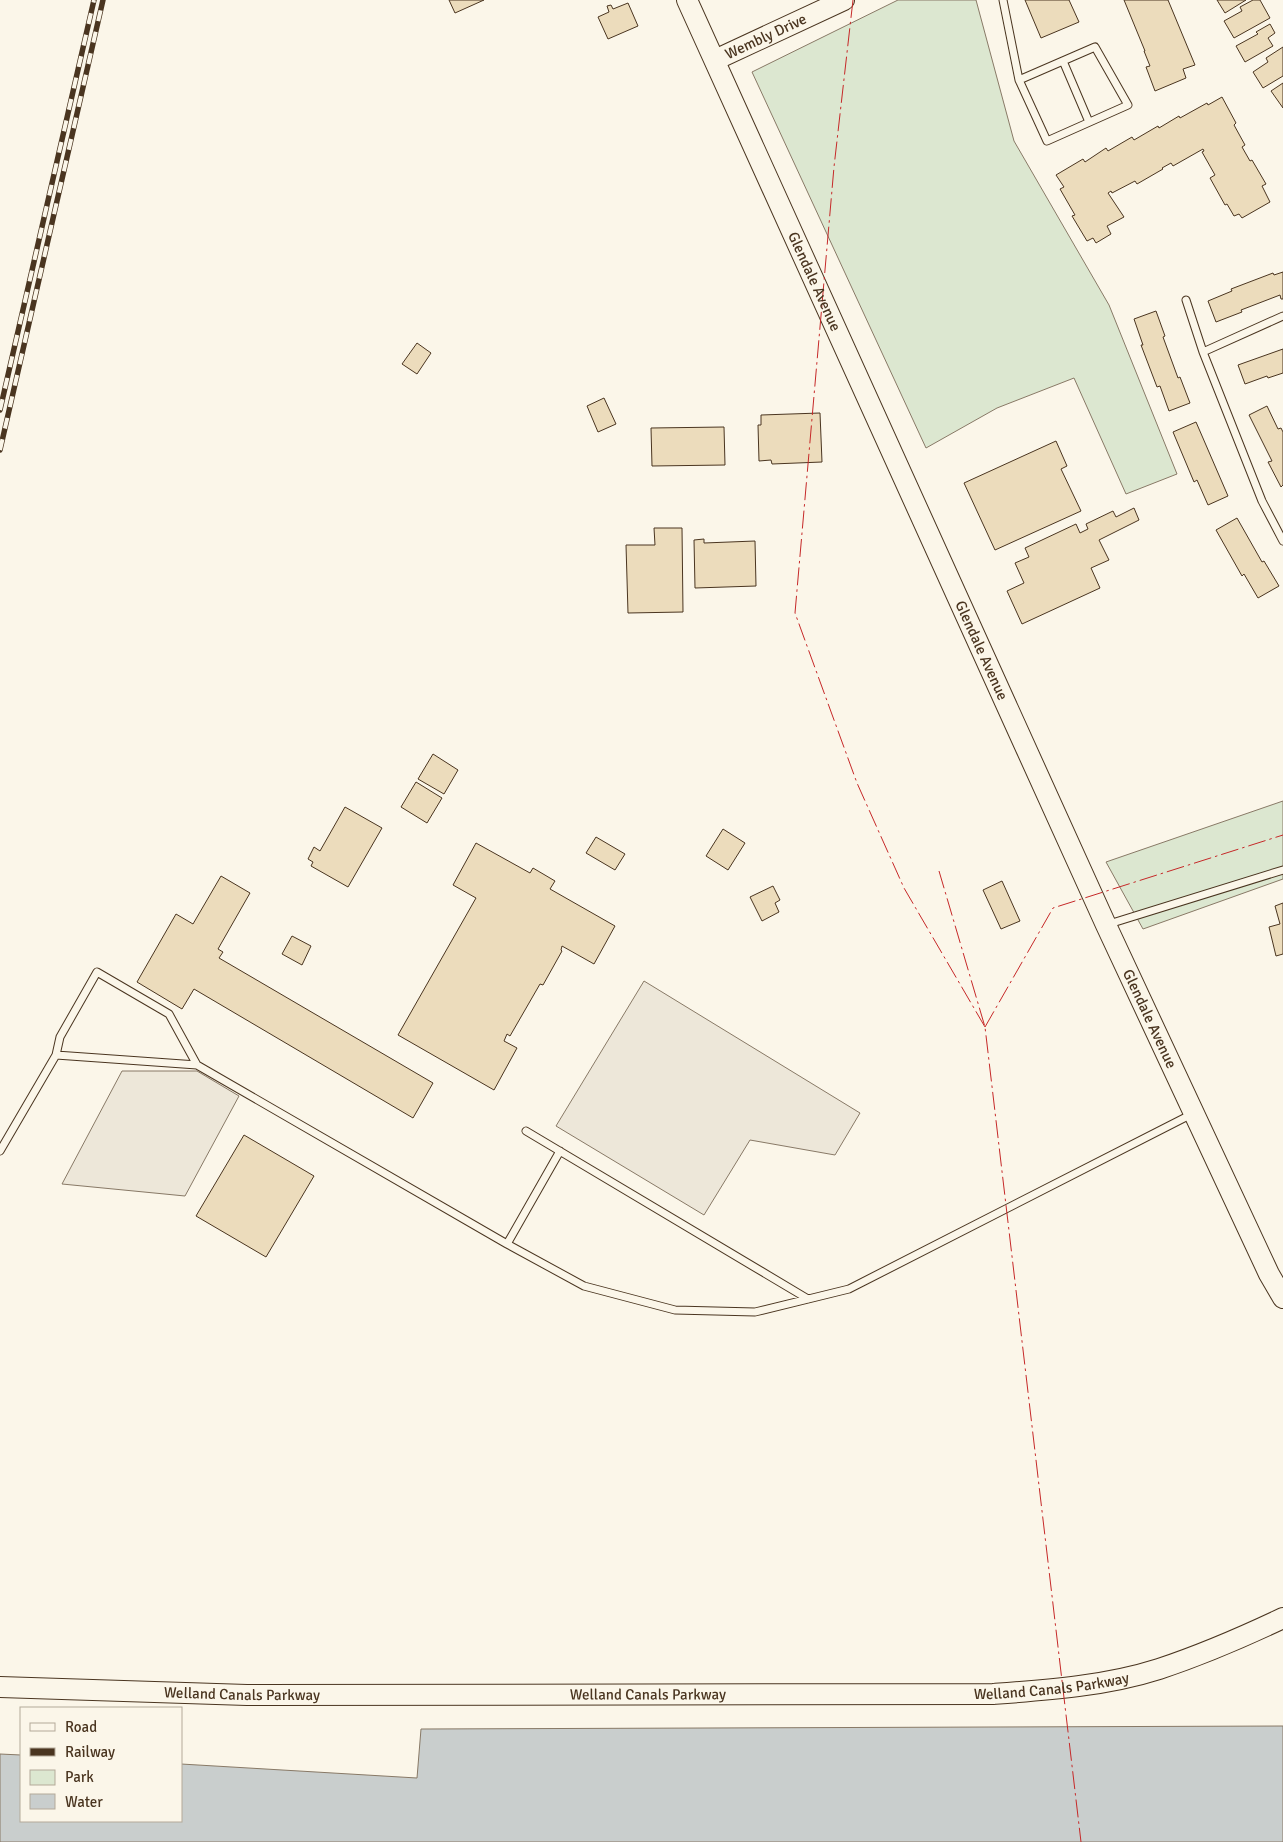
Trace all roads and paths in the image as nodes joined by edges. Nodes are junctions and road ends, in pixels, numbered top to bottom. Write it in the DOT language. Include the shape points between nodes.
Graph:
graph roads {
  1 [pos="687,0"];
  2 [pos="844,0"];
  3 [pos="1003,0"];
  4 [pos="714,60"];
  5 [pos="1063,61"];
  6 [pos="1019,80"];
  7 [pos="1089,122"];
  8 [pos="1186,300"];
  9 [pos="1283,316"];
  10 [pos="1203,352"];
  11 [pos="1283,541"];
  12 [pos="1283,870"];
  13 [pos="1106,925"];
  14 [pos="56,1055"];
  15 [pos="197,1065"];
  16 [pos="1194,1114"];
  17 [pos="526,1131"];
  18 [pos="0,1151"];
  19 [pos="560,1151"];
  20 [pos="507,1244"];
  21 [pos="1283,1298"];
  22 [pos="808,1299"];
  23 [pos="1283,1618"];
  24 [pos="0,1687"];
  1 -- 4 [label="street, Glendale Avenue"];
  2 -- 4 [label="street, Wembly Drive"];
  3 -- 6 [label="lane"];
  4 -- 13 [label="street, Glendale Avenue"];
  5 -- 6 [label="lane"];
  5 -- 7 [label="lane"];
  5 -- 7 [label="lane" via="1095,47 1128,105"];
  6 -- 7 [label="lane" via="1047,141"];
  8 -- 10 [label="lane"];
  9 -- 10 [label="lane"];
  10 -- 11 [label="lane" via="1262,501"];
  12 -- 13 [label="lane"];
  13 -- 16 [label="street, Glendale Avenue"];
  14 -- 15 [label="lane"];
  14 -- 15 [label="lane" via="60,1037 97,972 169,1014"];
  14 -- 18 [label="lane"];
  15 -- 20 [label="lane"];
  16 -- 21 [label="street, Glendale Avenue"];
  16 -- 22 [label="lane" via="849,1289"];
  17 -- 19 [label="lane"];
  19 -- 20 [label="lane"];
  19 -- 22 [label="lane"];
  20 -- 22 [label="lane" via="584,1286 675,1310 755,1312"];
  23 -- 24 [label="street, Welland Canals Parkway" via="1158,1669 1075,1686 993,1694 247,1695"];
}
